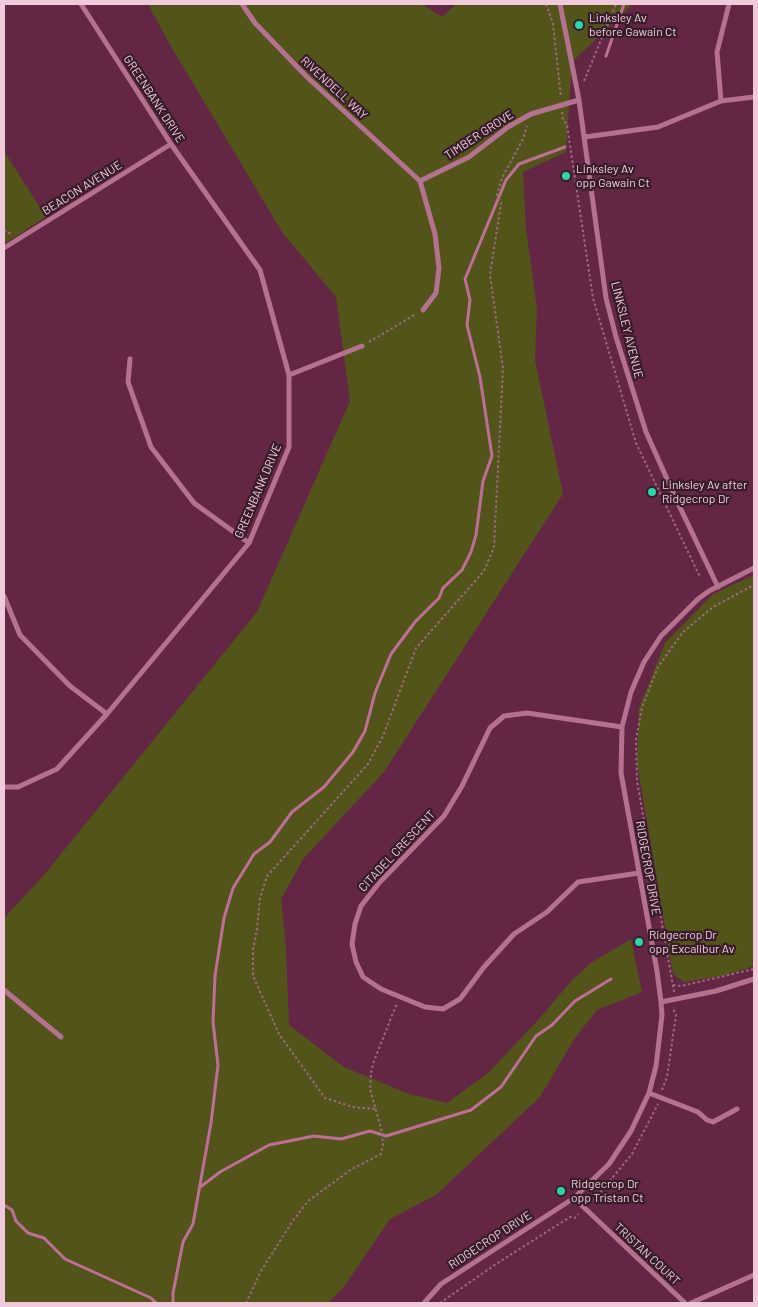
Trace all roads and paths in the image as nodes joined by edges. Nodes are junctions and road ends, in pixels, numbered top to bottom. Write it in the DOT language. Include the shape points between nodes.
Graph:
graph roads {
  1 [pos="81,4"];
  2 [pos="242,4"];
  3 [pos="560,4"];
  4 [pos="616,4"];
  5 [pos="729,4"];
  6 [pos="584,82"];
  7 [pos="754,97"];
  8 [pos="579,100"];
  9 [pos="721,101"];
  10 [pos="531,114"];
  11 [pos="585,137"];
  12 [pos="171,144"];
  13 [pos="420,180"];
  14 [pos="4,248"];
  15 [pos="423,310"];
  16 [pos="362,346"];
  17 [pos="130,359"];
  18 [pos="289,376"];
  19 [pos="249,543"];
  20 [pos="754,568"];
  21 [pos="754,585"];
  22 [pos="718,587"];
  23 [pos="4,596"];
  24 [pos="107,714"];
  25 [pos="622,727"];
  26 [pos="4,788"];
  27 [pos="639,873"];
  28 [pos="754,969"];
  29 [pos="754,979"];
  30 [pos="674,985"];
  31 [pos="4,990"];
  32 [pos="400,997"];
  33 [pos="674,999"];
  34 [pos="661,1002"];
  35 [pos="61,1037"];
  36 [pos="649,1093"];
  37 [pos="660,1097"];
  38 [pos="375,1109"];
  39 [pos="737,1109"];
  40 [pos="574,1198"];
  41 [pos="584,1207"];
  42 [pos="754,1275"];
  43 [pos="246,1303"];
  44 [pos="424,1303"];
  45 [pos="440,1303"];
  46 [pos="685,1303"];
  47 [pos="691,1303"];
  1 -- 12 [label="street, GREENBANK DRIVE"];
  2 -- 13 [label="street, RIVENDELL WAY" via="255,23 307,77"];
  3 -- 8 [label="street, LINKSLEY AVENUE"];
  4 -- 6 [label="path"];
  5 -- 9 [label="street" via="717,52"];
  7 -- 9 [label="street"];
  8 -- 10 [label="street, TIMBER GROVE"];
  8 -- 11 [label="street, LINKSLEY AVENUE"];
  9 -- 11 [label="street" via="658,128"];
  10 -- 13 [label="street, TIMBER GROVE" via="469,157"];
  10 -- 38 [label="path" via="497,194 501,203 490,275 503,368 494,547 484,571 416,648 383,736 368,764 267,876 260,898 253,976 279,1034 325,1098"];
  11 -- 22 [label="street, LINKSLEY AVENUE" via="606,298 626,371 646,432"];
  12 -- 14 [label="street, BEACON AVENUE"];
  12 -- 18 [label="street, GREENBANK DRIVE" via="260,270"];
  13 -- 15 [label="street" via="435,234 439,268 436,293"];
  15 -- 16 [label="path"];
  16 -- 18 [label="street"];
  17 -- 19 [label="street" via="128,382 151,447 194,503"];
  18 -- 19 [label="street, GREENBANK DRIVE" via="290,447"];
  19 -- 24 [label="street, GREENBANK DRIVE"];
  20 -- 22 [label="street, RIDGECROP DRIVE"];
  21 -- 30 [label="path" via="713,607 684,632 658,667 642,707 636,740 637,781"];
  22 -- 25 [label="street, RIDGECROP DRIVE" via="698,599 661,636 644,662 631,692"];
  23 -- 24 [label="street" via="20,635 70,686"];
  24 -- 26 [label="street, GREENBANK DRIVE" via="57,769 18,787"];
  25 -- 27 [label="street, RIDGECROP DRIVE" via="621,773"];
  25 -- 32 [label="street, CITADEL CRESCENT" via="528,713 504,716 490,728 444,816 361,906 352,944 356,962 363,977"];
  27 -- 32 [label="street, CITADEL CRESCENT" via="578,882 547,912 514,934 484,966 460,999 443,1008 424,1007"];
  27 -- 34 [label="street, RIDGECROP DRIVE"];
  28 -- 30 [label="path"];
  29 -- 33 [label="street"];
  30 -- 33 [label="path"];
  31 -- 35 [label="street"];
  32 -- 38 [label="path" via="371,1073 370,1089"];
  33 -- 34 [label="street"];
  33 -- 37 [label="path" via="676,1015 667,1076"];
  34 -- 36 [label="street, RIDGECROP DRIVE" via="656,1066"];
  36 -- 37 [label="street"];
  36 -- 40 [label="street, RIDGECROP DRIVE" via="631,1131 609,1164"];
  37 -- 39 [label="street" via="698,1112 713,1122"];
  37 -- 41 [label="path" via="632,1154 594,1200 590,1198"];
  38 -- 43 [label="path" via="384,1144 381,1154 352,1169 308,1202 261,1271"];
  40 -- 41 [label="street, TRISTAN COURT"];
  40 -- 44 [label="street, RIDGECROP DRIVE" via="441,1284"];
  41 -- 45 [label="path" via="575,1218 570,1217"];
  41 -- 46 [label="street, TRISTAN COURT"];
  42 -- 47 [label="street"];
}
